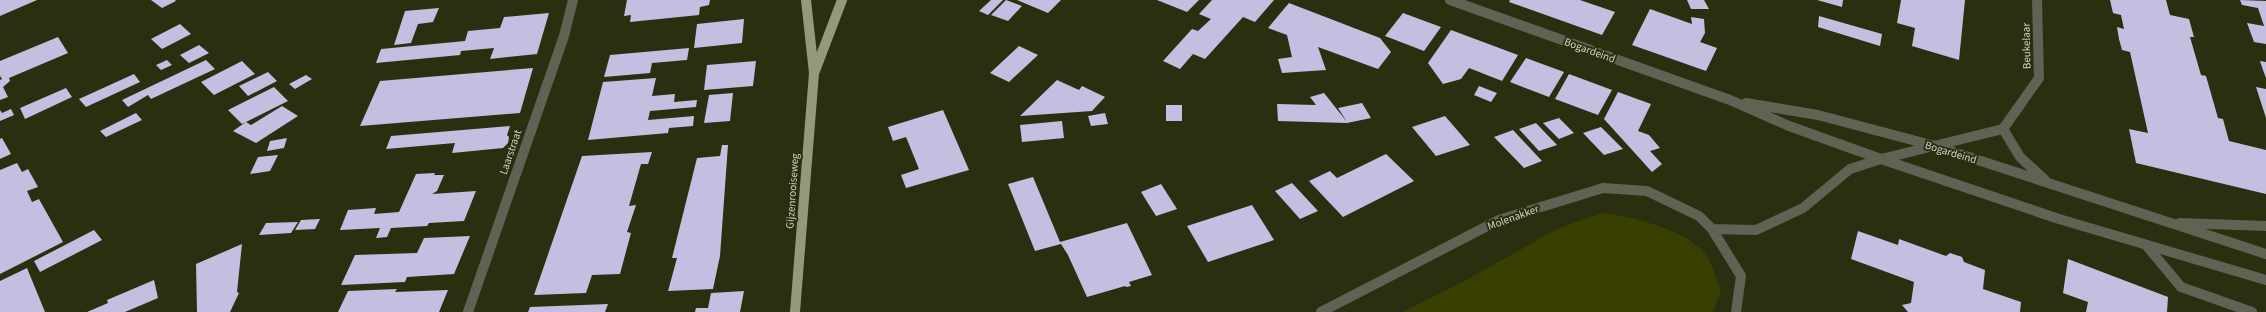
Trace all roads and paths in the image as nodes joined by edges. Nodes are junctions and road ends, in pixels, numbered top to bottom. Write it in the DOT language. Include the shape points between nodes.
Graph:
graph roads {
  1 [pos="573,0"];
  2 [pos="806,0"];
  3 [pos="842,0"];
  4 [pos="1450,0"];
  5 [pos="2037,0"];
  6 [pos="814,73"];
  7 [pos="1730,100"];
  8 [pos="2003,129"];
  9 [pos="1935,146"];
  10 [pos="1881,159"];
  11 [pos="2048,183"];
  12 [pos="2168,223"];
  13 [pos="2266,226"];
  14 [pos="1712,229"];
  15 [pos="2146,245"];
  16 [pos="2266,254"];
  17 [pos="2266,280"];
  18 [pos="468,312"];
  19 [pos="795,312"];
  20 [pos="1321,312"];
  21 [pos="1736,312"];
  22 [pos="2252,312"];
  1 -- 18 [label="street, Laarstraat" via="564,36"];
  2 -- 6 [label="main road, Gijzenrooiseweg"];
  3 -- 6 [label="main road, Gijzenrooiseweg"];
  4 -- 7 [label="street, Bogardeind"];
  5 -- 8 [label="street, Beukelaar" via="2038,78"];
  6 -- 19 [label="main road, Gijzenrooiseweg"];
  7 -- 9 [label="street, Bogardeind" via="1818,115"];
  7 -- 10 [label="street, Bogardeind" via="1789,126"];
  8 -- 9 [label="street"];
  8 -- 11 [label="street" via="2020,157"];
  9 -- 10 [label="street"];
  9 -- 11 [label="street, Bogardeind"];
  10 -- 14 [label="street" via="1850,169 1803,208 1756,230"];
  10 -- 15 [label="street, Bogardeind" via="2059,219"];
  11 -- 12 [label="street, Bogardeind"];
  12 -- 13 [label="street, Bogardeind"];
  12 -- 16 [label="street, Bogardeind"];
  14 -- 20 [label="street, Molenakker" via="1699,216 1647,191 1604,188 1499,220"];
  14 -- 21 [label="street, Molenakker" via="1741,276"];
  15 -- 17 [label="street, Bogardeind"];
  15 -- 22 [label="street" via="2181,287"];
}
